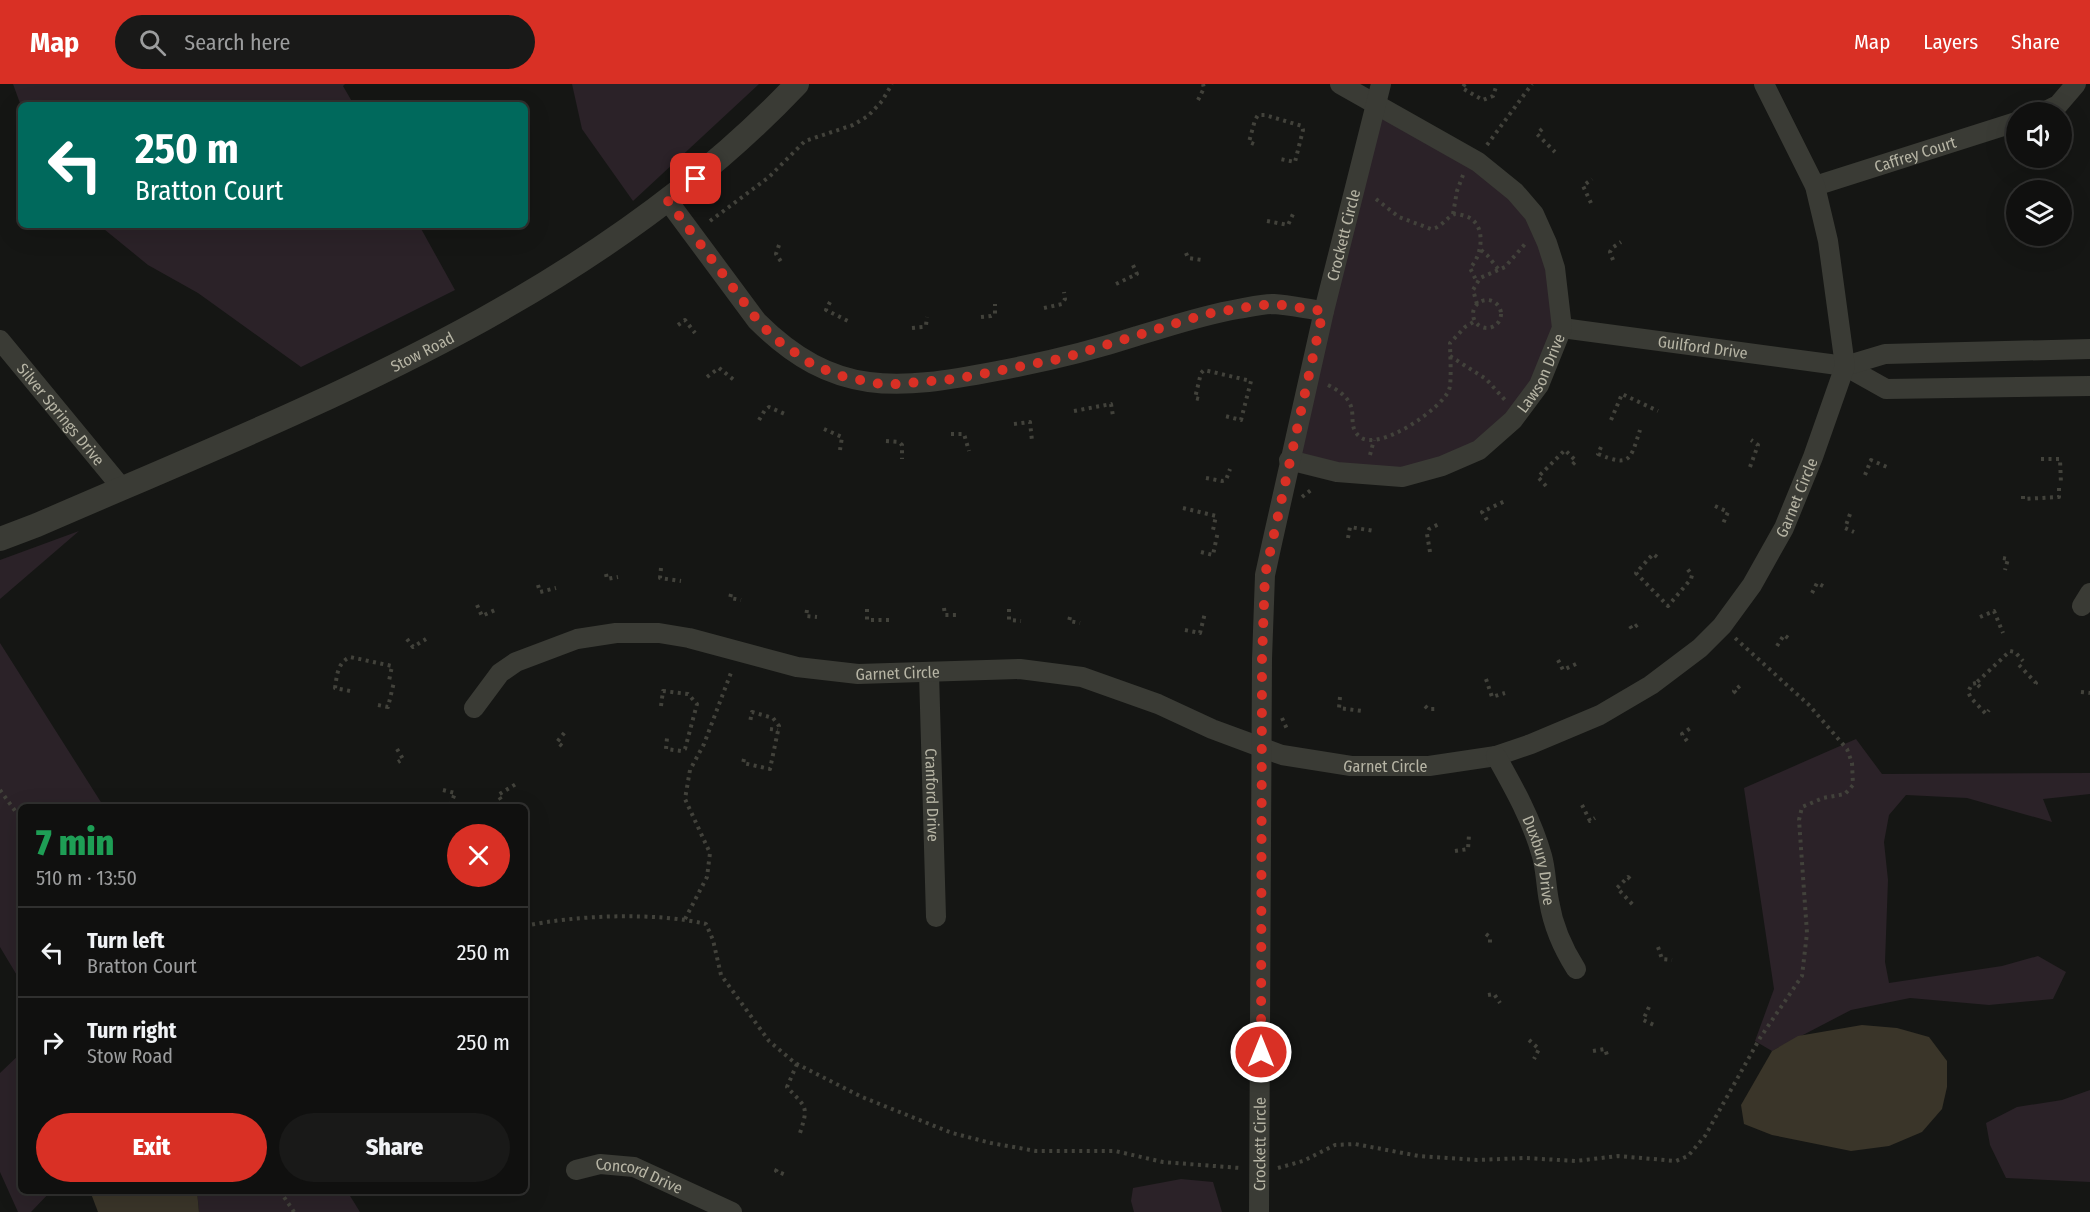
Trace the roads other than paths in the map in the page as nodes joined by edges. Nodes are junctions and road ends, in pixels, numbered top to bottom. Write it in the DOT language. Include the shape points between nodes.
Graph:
graph roads {
  1 [pos="797,84"];
  2 [pos="1340,84"];
  3 [pos="1381,84"];
  4 [pos="1764,84"];
  5 [pos="2076,84"];
  6 [pos="2061,102"];
  7 [pos="1376,104"];
  8 [pos="2006,125"];
  9 [pos="1815,186"];
  10 [pos="668,201"];
  11 [pos="1323,311"];
  12 [pos="1562,328"];
  13 [pos="0,340"];
  14 [pos="2090,349"];
  15 [pos="1845,366"];
  16 [pos="2090,386"];
  17 [pos="1289,460"];
  18 [pos="122,488"];
  19 [pos="0,539"];
  20 [pos="929,673"];
  21 [pos="474,708"];
  22 [pos="1262,748"];
  23 [pos="1496,756"];
  24 [pos="936,917"];
  25 [pos="1576,969"];
  26 [pos="576,1170"];
  27 [pos="732,1212"];
  28 [pos="1259,1212"];
  1 -- 10 [label="street, Stow Road" via="732,148"];
  2 -- 7 [label="street, Lawson Drive"];
  3 -- 7 [label="street, Crockett Circle"];
  4 -- 9 [label="street, Garnet Circle"];
  5 -- 6 [label="street"];
  7 -- 11 [label="street, Crockett Circle"];
  7 -- 12 [label="street, Lawson Drive" via="1471,168 1507,184 1534,214 1555,268"];
  8 -- 9 [label="street, Caffrey Court"];
  9 -- 15 [label="street, Garnet Circle" via="1828,241"];
  10 -- 11 [label="street" via="774,338 813,365 869,383 915,384 1006,369 1080,354 1206,314 1254,306 1274,304"];
  10 -- 18 [label="street, Stow Road" via="572,268 474,325 342,391"];
  11 -- 17 [label="street, Crockett Circle"];
  12 -- 15 [label="street, Guilford Drive"];
  12 -- 17 [label="street, Lawson Drive" via="1539,385 1513,420 1479,450 1402,477 1337,472"];
  13 -- 18 [label="street, Silver Springs Drive"];
  14 -- 15 [label="street, Guilford Drive" via="1885,354"];
  15 -- 16 [label="street, Guilford Drive" via="1886,389"];
  15 -- 23 [label="street, Garnet Circle" via="1784,528 1752,585 1722,626 1692,655 1651,685 1600,715"];
  17 -- 22 [label="street, Crockett Circle" via="1265,575"];
  18 -- 19 [label="street, Stow Road"];
  20 -- 21 [label="street, Garnet Circle" via="858,674 797,667 689,638 616,633 577,639 516,662 500,673"];
  20 -- 22 [label="street, Garnet Circle" via="1020,669 1082,677"];
  20 -- 24 [label="street, Cranford Drive"];
  22 -- 23 [label="street, Garnet Circle" via="1351,766 1428,766"];
  22 -- 28 [label="street, Crockett Circle"];
  23 -- 25 [label="street, Duxbury Drive" via="1534,827 1554,925"];
  26 -- 27 [label="street, Concord Drive" via="600,1164 634,1167"];
}
